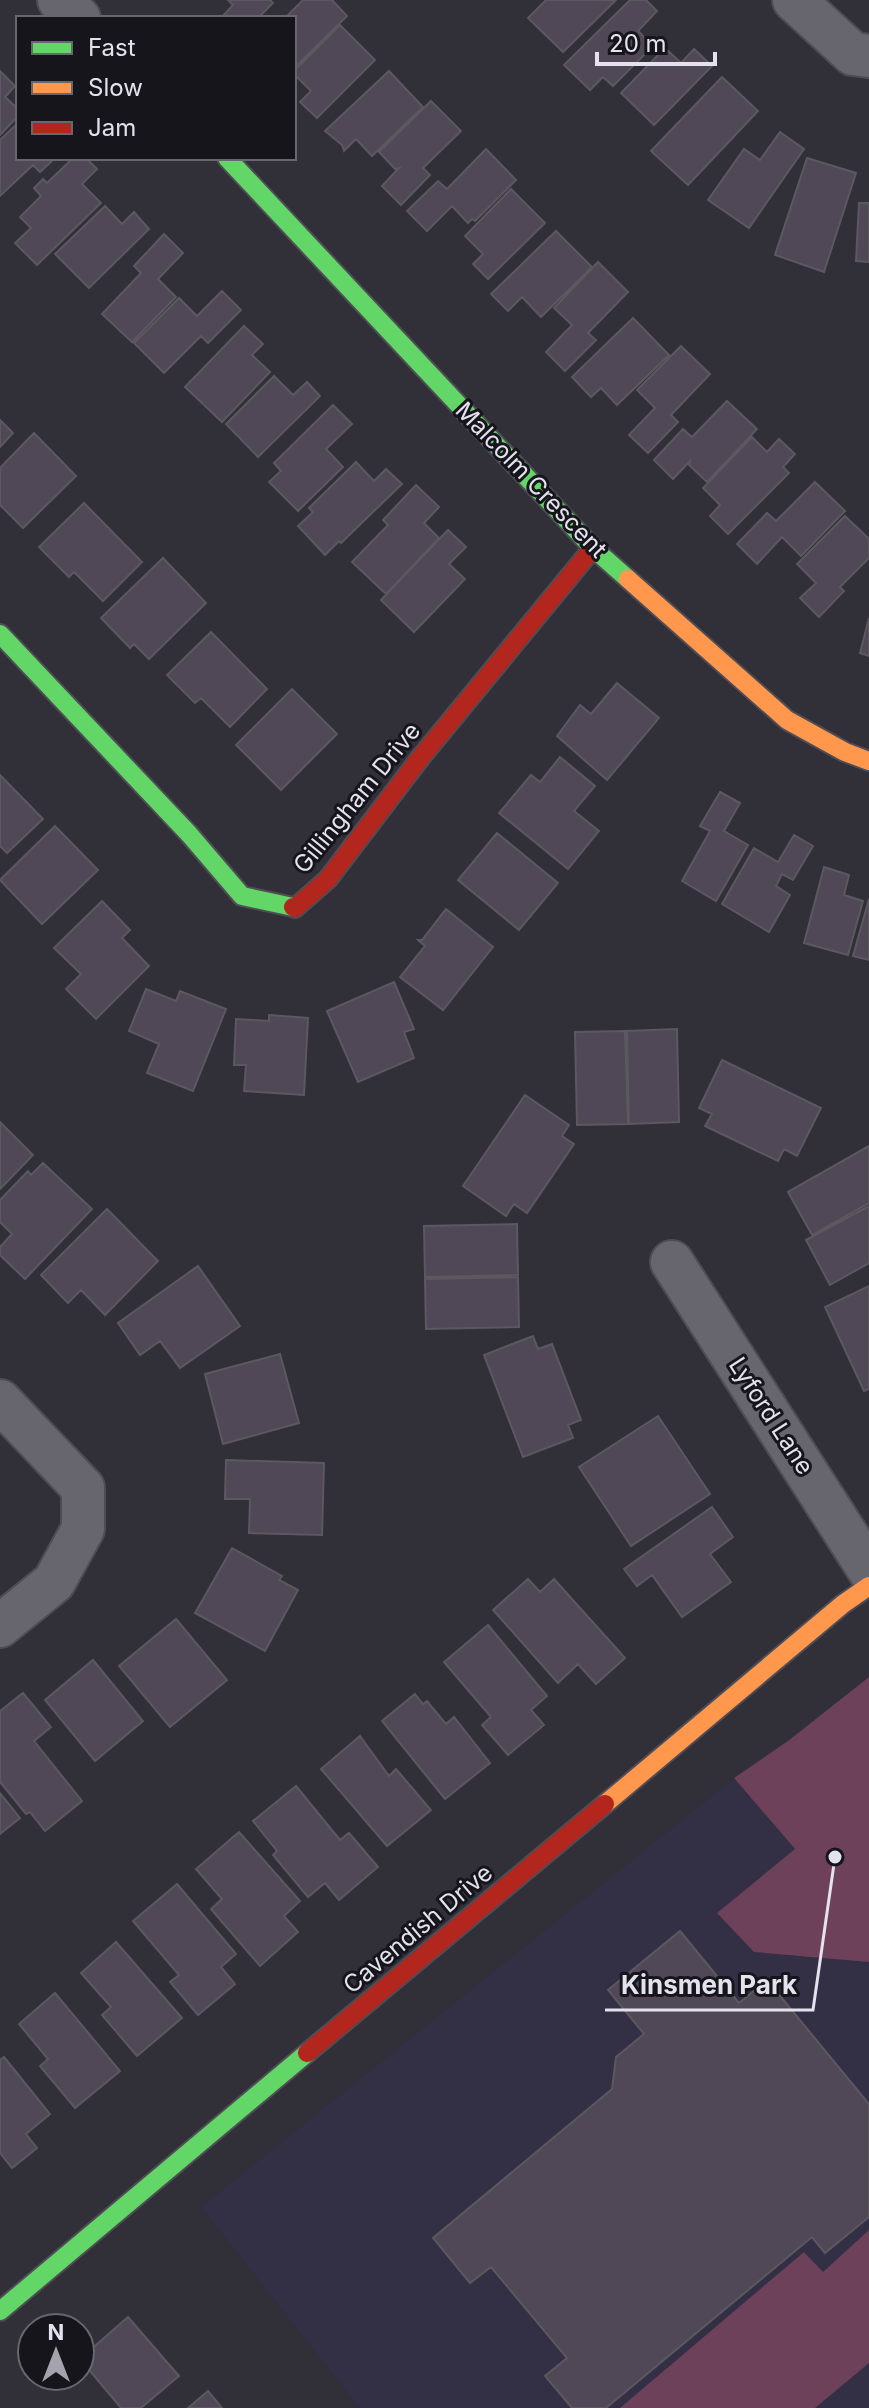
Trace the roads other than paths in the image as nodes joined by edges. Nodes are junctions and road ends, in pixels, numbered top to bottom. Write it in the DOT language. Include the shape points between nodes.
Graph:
graph roads {
  1 [pos="59,0"];
  2 [pos="794,0"];
  3 [pos="77,16"];
  4 [pos="869,56"];
  5 [pos="229,160"];
  6 [pos="593,548"];
  7 [pos="0,634"];
  8 [pos="869,761"];
  9 [pos="672,1262"];
  10 [pos="0,1401"];
  11 [pos="869,1570"];
  12 [pos="869,1586"];
  13 [pos="0,1626"];
  14 [pos="0,2311"];
  1 -- 3 [label="street"];
  2 -- 4 [label="street" via="853,54"];
  5 -- 6 [label="street, Malcolm Crescent"];
  6 -- 7 [label="street, Gillingham Drive" via="328,879 295,908 242,896"];
  6 -- 8 [label="street, Malcolm Crescent" via="787,720"];
  9 -- 11 [label="street, Lyford Lane"];
  10 -- 13 [label="street" via="83,1488 83,1529 54,1582"];
  12 -- 14 [label="street, Cavendish Drive"];
}
